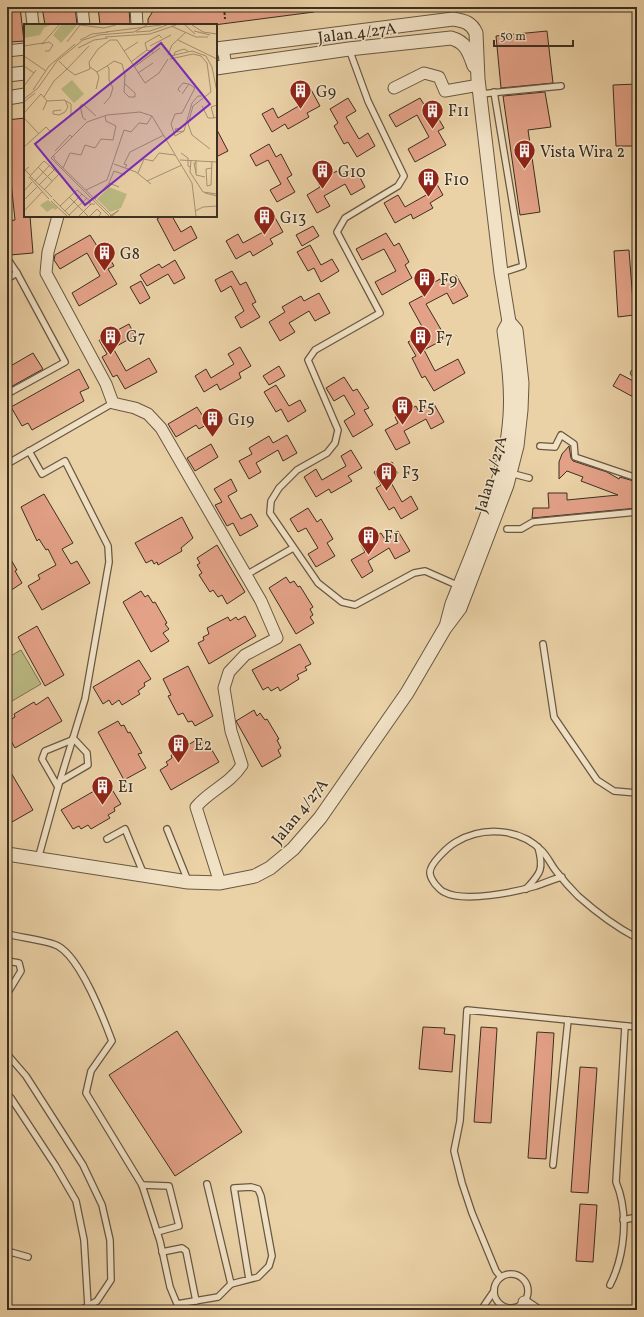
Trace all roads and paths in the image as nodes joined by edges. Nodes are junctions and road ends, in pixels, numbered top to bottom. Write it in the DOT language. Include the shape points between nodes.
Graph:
graph roads {
  1 [pos="31,7"];
  2 [pos="82,7"];
  3 [pos="136,7"];
  4 [pos="224,7"];
  5 [pos="225,19"];
  6 [pos="33,24"];
  7 [pos="84,24"];
  8 [pos="137,24"];
  9 [pos="220,48"];
  10 [pos="24,49"];
  11 [pos="349,49"];
  12 [pos="7,51"];
  13 [pos="221,67"];
  14 [pos="480,86"];
  15 [pos="561,86"];
  16 [pos="394,88"];
  17 [pos="494,92"];
  18 [pos="24,95"];
  19 [pos="7,98"];
  20 [pos="58,217"];
  21 [pos="7,258"];
  22 [pos="17,273"];
  23 [pos="501,273"];
  24 [pos="7,279"];
  25 [pos="7,394"];
  26 [pos="113,403"];
  27 [pos="540,446"];
  28 [pos="30,451"];
  29 [pos="7,464"];
  30 [pos="506,471"];
  31 [pos="529,478"];
  32 [pos="637,478"];
  33 [pos="637,512"];
  34 [pos="507,529"];
  35 [pos="294,548"];
  36 [pos="246,575"];
  37 [pos="459,586"];
  38 [pos="445,628"];
  39 [pos="543,644"];
  40 [pos="73,739"];
  41 [pos="58,785"];
  42 [pos="637,793"];
  43 [pos="167,829"];
  44 [pos="107,839"];
  45 [pos="538,847"];
  46 [pos="7,854"];
  47 [pos="38,859"];
  48 [pos="144,875"];
  49 [pos="562,878"];
  50 [pos="188,882"];
  51 [pos="220,884"];
  52 [pos="526,889"];
  53 [pos="7,934"];
  54 [pos="637,938"];
  55 [pos="7,961"];
  56 [pos="7,994"];
  57 [pos="568,1020"];
  58 [pos="625,1026"];
  59 [pos="637,1027"];
  60 [pos="7,1054"];
  61 [pos="7,1094"];
  62 [pos="553,1165"];
  63 [pos="207,1184"];
  64 [pos="142,1185"];
  65 [pos="637,1217"];
  66 [pos="623,1220"];
  67 [pos="157,1232"];
  68 [pos="7,1251"];
  69 [pos="162,1252"];
  70 [pos="28,1257"];
  71 [pos="501,1277"];
  72 [pos="249,1279"];
  73 [pos="231,1284"];
  74 [pos="610,1285"];
  75 [pos="494,1291"];
  76 [pos="196,1300"];
  77 [pos="524,1302"];
  78 [pos="88,1306"];
  79 [pos="508,1309"];
  80 [pos="80,1310"];
  81 [pos="481,1310"];
  82 [pos="536,1310"];
  1 -- 6 [label="street"];
  2 -- 7 [label="street"];
  3 -- 8 [label="street"];
  4 -- 5 [label="path"];
  9 -- 13 [label="street"];
  9 -- 14 [label="street, Jalan 4/27A" via="453,19 465,21 473,26 476,33"];
  10 -- 12 [label="street"];
  11 -- 13 [label="street, Jalan 4/27A"];
  11 -- 14 [label="street, Jalan 4/27A" via="451,38 466,47"];
  11 -- 35 [label="lane" via="368,101 404,176 398,186 345,218 337,232 380,313 315,350 308,360 338,430 335,443 328,453 297,470 279,488 271,501 270,513"];
  14 -- 16 [label="street" via="445,91 439,77 424,73"];
  14 -- 17 [label="lane"];
  14 -- 23 [label="street, Jalan 4/27A"];
  15 -- 17 [label="lane"];
  17 -- 23 [label="lane" via="523,266"];
  18 -- 19 [label="street"];
  20 -- 26 [label="street" via="48,252 46,273 106,384"];
  21 -- 22 [label="lane"];
  22 -- 24 [label="lane"];
  22 -- 25 [label="lane" via="65,362"];
  23 -- 30 [label="street, Jalan 4/27A" via="509,322 504,331 510,384"];
  26 -- 28 [label="lane"];
  26 -- 36 [label="street" via="148,414 161,428"];
  27 -- 32 [label="lane" via="555,447 561,435 574,444 575,457"];
  28 -- 29 [label="lane"];
  28 -- 40 [label="lane" via="42,474 65,461 108,546 109,562 85,699"];
  30 -- 31 [label="lane"];
  30 -- 37 [label="street, Jalan 4/27A" via="492,498"];
  30 -- 38 [label="street, Jalan 4/27A" via="470,586 460,608"];
  33 -- 34 [label="lane" via="533,522 521,529"];
  35 -- 36 [label="lane"];
  35 -- 37 [label="lane" via="318,583 342,602 354,605 414,573 425,572"];
  36 -- 51 [label="street" via="277,638 245,655 229,672 224,688 226,706 242,765 235,776 205,796 196,807"];
  37 -- 38 [label="street, Jalan 4/27A"];
  38 -- 51 [label="street, Jalan 4/27A" via="407,693 299,842 283,859 255,876"];
  39 -- 42 [label="lane" via="554,717 597,780 614,791"];
  40 -- 41 [label="lane"];
  40 -- 41 [label="lane" via="87,753 88,765"];
  40 -- 41 [label="lane" via="42,755"];
  41 -- 47 [label="lane"];
  43 -- 50 [label="lane"];
  44 -- 48 [label="lane" via="124,829"];
  45 -- 49 [label="lane"];
  45 -- 52 [label="lane" via="540,874"];
  45 -- 52 [label="lane" via="515,834 485,832 454,843 432,864 430,873 444,892 458,896 493,895"];
  46 -- 47 [label="street, Jalan 4/27A"];
  47 -- 48 [label="street, Jalan 4/27A"];
  48 -- 50 [label="street, Jalan 4/27A"];
  49 -- 52 [label="lane"];
  49 -- 54 [label="lane" via="578,896 620,930"];
  50 -- 51 [label="street, Jalan 4/27A"];
  53 -- 64 [label="lane" via="58,946 76,962 112,1042 91,1071 86,1093"];
  55 -- 56 [label="lane" via="19,963 21,971"];
  57 -- 58 [label="lane"];
  57 -- 62 [label="lane"];
  57 -- 71 [label="lane" via="467,1010 460,1121 454,1151 472,1213 496,1271"];
  58 -- 59 [label="lane"];
  58 -- 66 [label="lane" via="616,1182 622,1196"];
  60 -- 78 [label="lane" via="26,1076 83,1165 102,1205 110,1240 111,1280 97,1301"];
  61 -- 78 [label="lane" via="76,1201 84,1240"];
  63 -- 73 [label="lane"];
  64 -- 67 [label="lane"];
  64 -- 67 [label="lane" via="169,1186 180,1226"];
  65 -- 66 [label="lane"];
  66 -- 74 [label="lane" via="623,1245"];
  67 -- 69 [label="lane"];
  68 -- 70 [label="lane"];
  69 -- 76 [label="lane" via="177,1304"];
  69 -- 76 [label="lane" via="182,1248 186,1251"];
  71 -- 75 [label="lane"];
  71 -- 77 [label="lane" via="518,1274 526,1282 529,1292"];
  72 -- 72 [label="lane" via="239,1218 234,1188 258,1189 272,1256 269,1266 258,1277"];
  72 -- 73 [label="lane"];
  73 -- 76 [label="lane" via="218,1296"];
  75 -- 79 [label="lane" via="498,1302"];
  75 -- 81 [label="lane"];
  77 -- 79 [label="lane"];
  77 -- 82 [label="street"];
  78 -- 80 [label="lane"];
}
